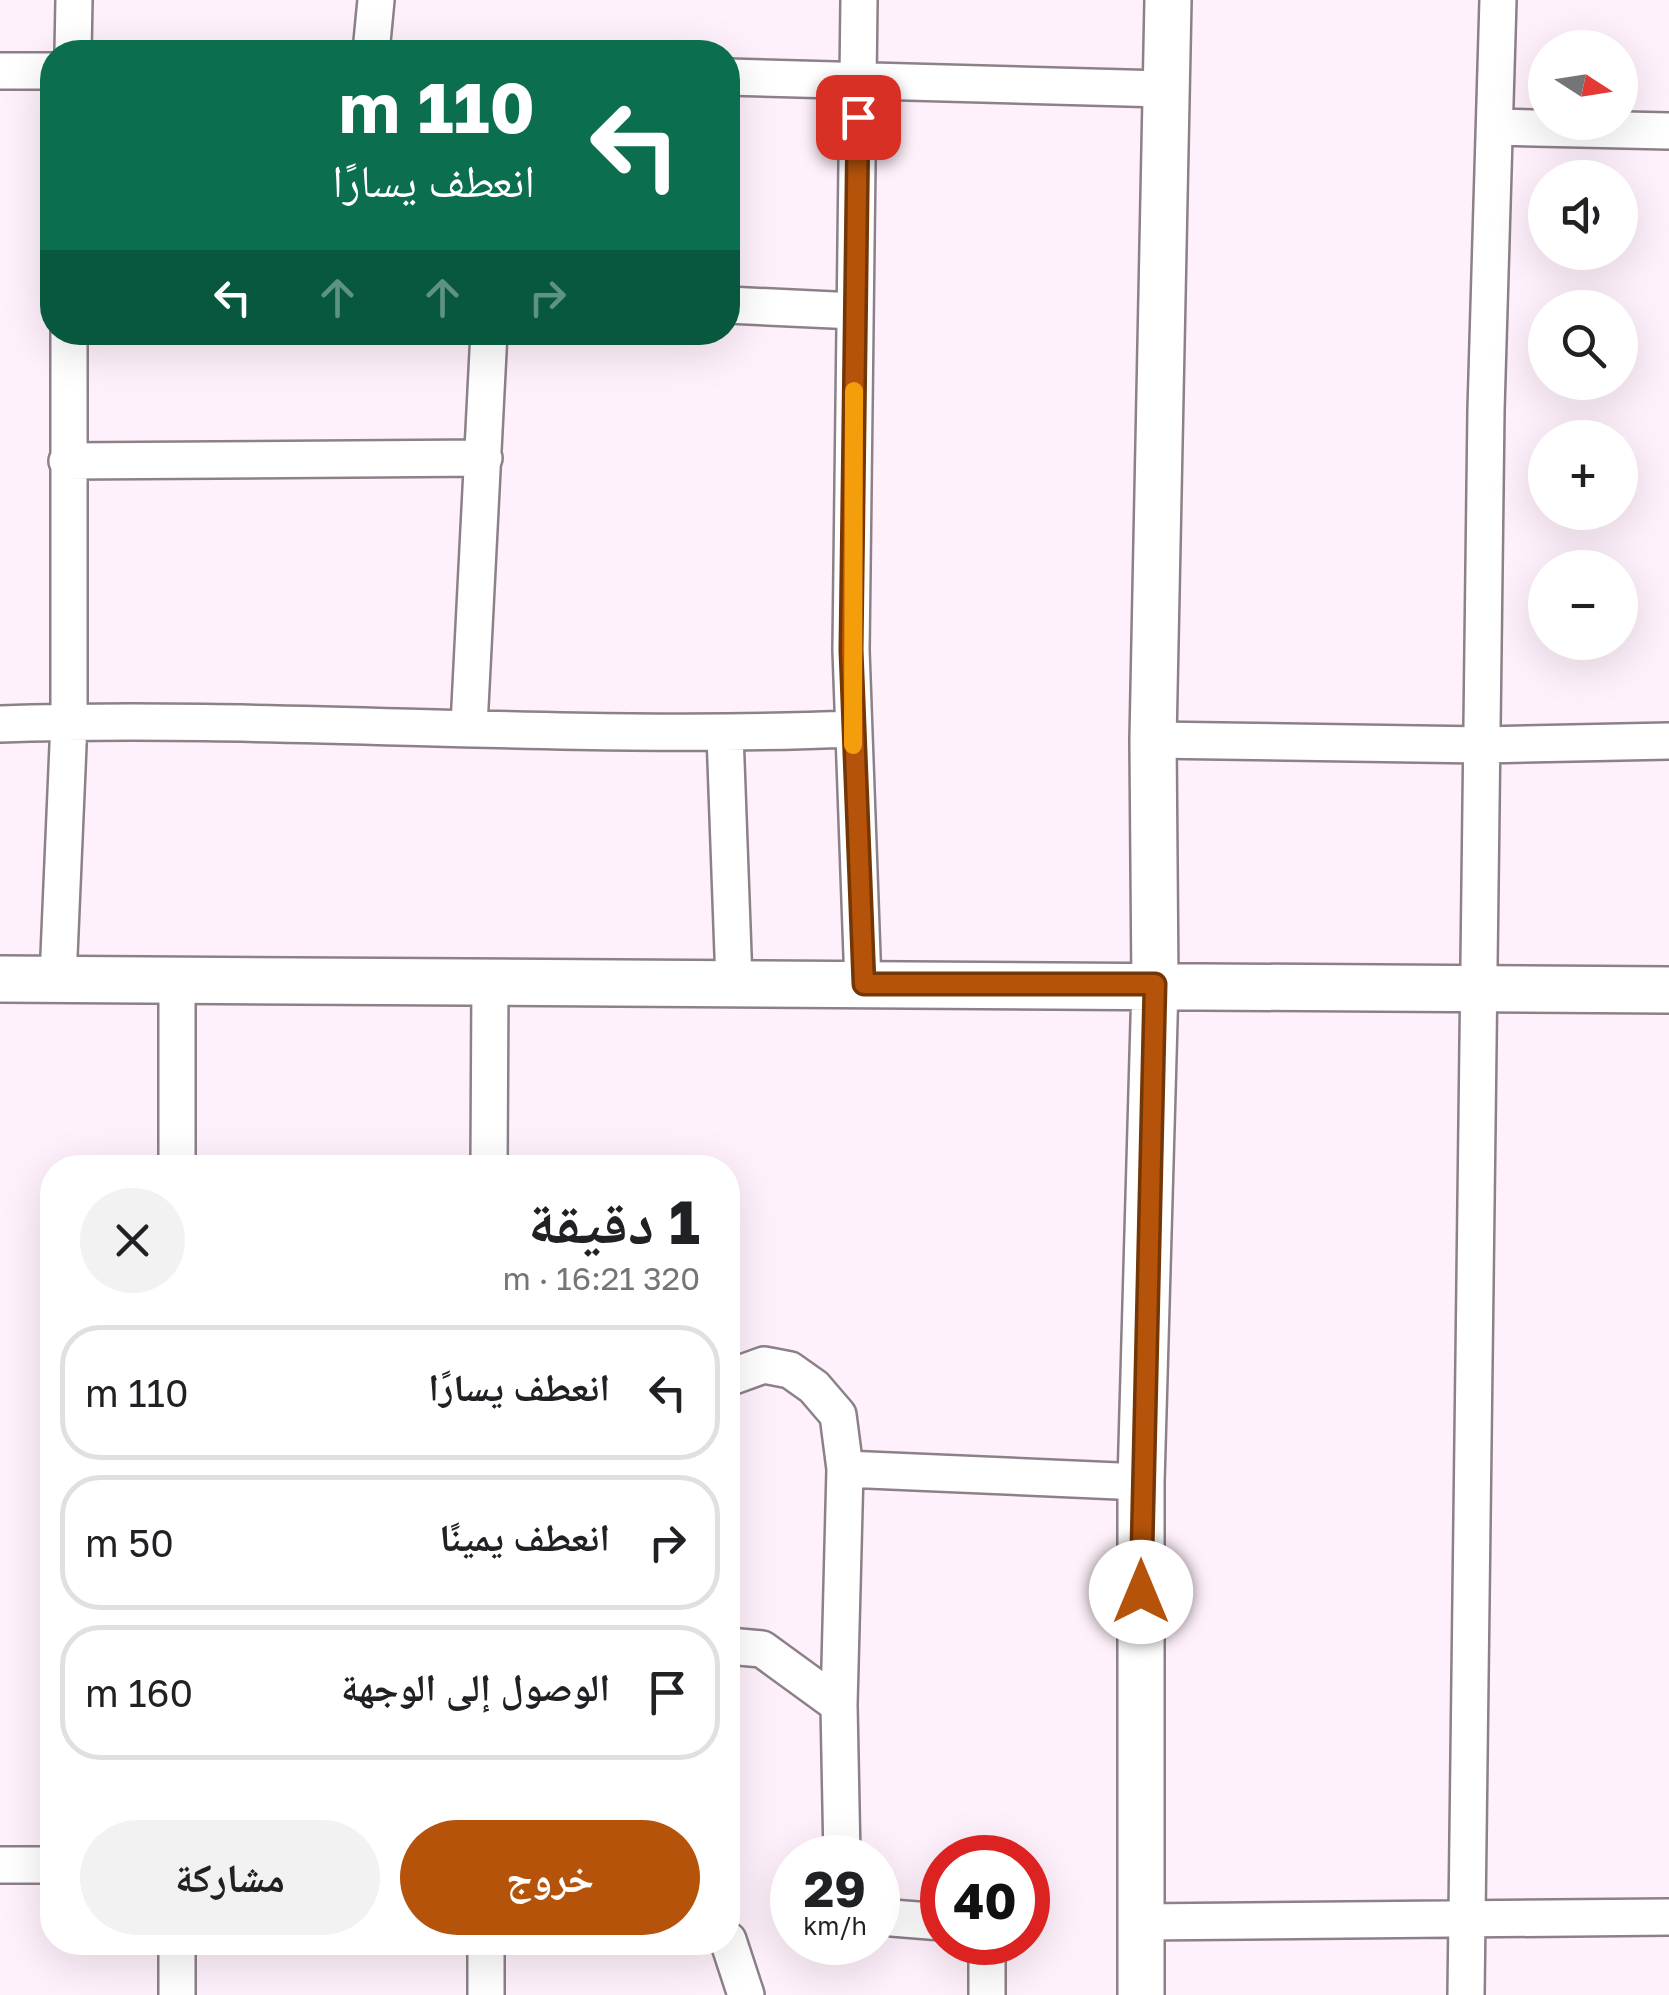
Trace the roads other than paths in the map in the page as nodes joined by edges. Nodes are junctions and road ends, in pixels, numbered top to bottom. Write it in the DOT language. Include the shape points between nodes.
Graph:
graph roads {
  1 [pos="74,0"];
  2 [pos="376,0"];
  3 [pos="859,0"];
  4 [pos="1168,0"];
  5 [pos="1498,0"];
  6 [pos="73,40"];
  7 [pos="373,40"];
  8 [pos="0,71"];
  9 [pos="40,71"];
  10 [pos="740,77"];
  11 [pos="858,78"];
  12 [pos="1164,89"];
  13 [pos="1495,127"];
  14 [pos="1669,131"];
  15 [pos="740,306"];
  16 [pos="855,310"];
  17 [pos="69,345"];
  18 [pos="488,345"];
  19 [pos="484,458"];
  20 [pos="67,460"];
  21 [pos="68,722"];
  22 [pos="0,724"];
  23 [pos="469,726"];
  24 [pos="852,729"];
  25 [pos="725,734"];
  26 [pos="1153,740"];
  27 [pos="1669,740"];
  28 [pos="1483,745"];
  29 [pos="0,978"];
  30 [pos="58,979"];
  31 [pos="177,980"];
  32 [pos="490,982"];
  33 [pos="734,982"];
  34 [pos="864,984"];
  35 [pos="1155,984"];
  36 [pos="1481,989"];
  37 [pos="1669,990"];
  38 [pos="177,1155"];
  39 [pos="489,1155"];
  40 [pos="740,1374"];
  41 [pos="845,1469"];
  42 [pos="1141,1482"];
  43 [pos="740,1647"];
  44 [pos="839,1706"];
  45 [pos="842,1835"];
  46 [pos="0,1864"];
  47 [pos="40,1864"];
  48 [pos="1466,1916"];
  49 [pos="1669,1917"];
  50 [pos="1142,1922"];
  51 [pos="177,1955"];
  52 [pos="486,1955"];
  53 [pos="733,1955"];
  54 [pos="988,1965"];
  55 [pos="177,1995"];
  56 [pos="486,1995"];
  57 [pos="746,1995"];
  58 [pos="987,1995"];
  59 [pos="1141,1995"];
  60 [pos="1466,1995"];
  1 -- 6 [label="street"];
  2 -- 7 [label="street"];
  3 -- 11 [label="street"];
  4 -- 12 [label="street"];
  5 -- 13 [label="street"];
  8 -- 9 [label="street"];
  10 -- 11 [label="street"];
  11 -- 12 [label="street"];
  11 -- 16 [label="street"];
  12 -- 26 [label="street"];
  13 -- 14 [label="street"];
  13 -- 28 [label="street"];
  15 -- 16 [label="street"];
  16 -- 24 [label="street"];
  17 -- 20 [label="street"];
  18 -- 19 [label="street"];
  19 -- 20 [label="street"];
  19 -- 23 [label="street"];
  20 -- 21 [label="street"];
  21 -- 22 [label="street"];
  21 -- 23 [label="street"];
  21 -- 30 [label="street"];
  23 -- 25 [label="street"];
  24 -- 25 [label="street"];
  24 -- 34 [label="street"];
  25 -- 33 [label="street"];
  26 -- 28 [label="street"];
  26 -- 35 [label="street"];
  27 -- 28 [label="street"];
  28 -- 36 [label="street"];
  29 -- 30 [label="street"];
  30 -- 31 [label="street"];
  31 -- 32 [label="street"];
  31 -- 38 [label="street"];
  32 -- 33 [label="street"];
  32 -- 39 [label="street"];
  33 -- 34 [label="street"];
  34 -- 35 [label="street"];
  35 -- 36 [label="street"];
  35 -- 42 [label="street"];
  36 -- 37 [label="street"];
  36 -- 48 [label="street"];
  40 -- 41 [label="street" via="764,1365 790,1370 814,1387 838,1415"];
  41 -- 42 [label="street"];
  41 -- 44 [label="street"];
  42 -- 50 [label="street"];
  43 -- 44 [label="street" via="762,1650"];
  44 -- 45 [label="street"];
  46 -- 47 [label="street"];
  48 -- 49 [label="street"];
  48 -- 50 [label="street"];
  48 -- 60 [label="street"];
  50 -- 59 [label="street"];
  51 -- 55 [label="street"];
  52 -- 56 [label="street"];
  53 -- 57 [label="street"];
  54 -- 58 [label="street"];
}
